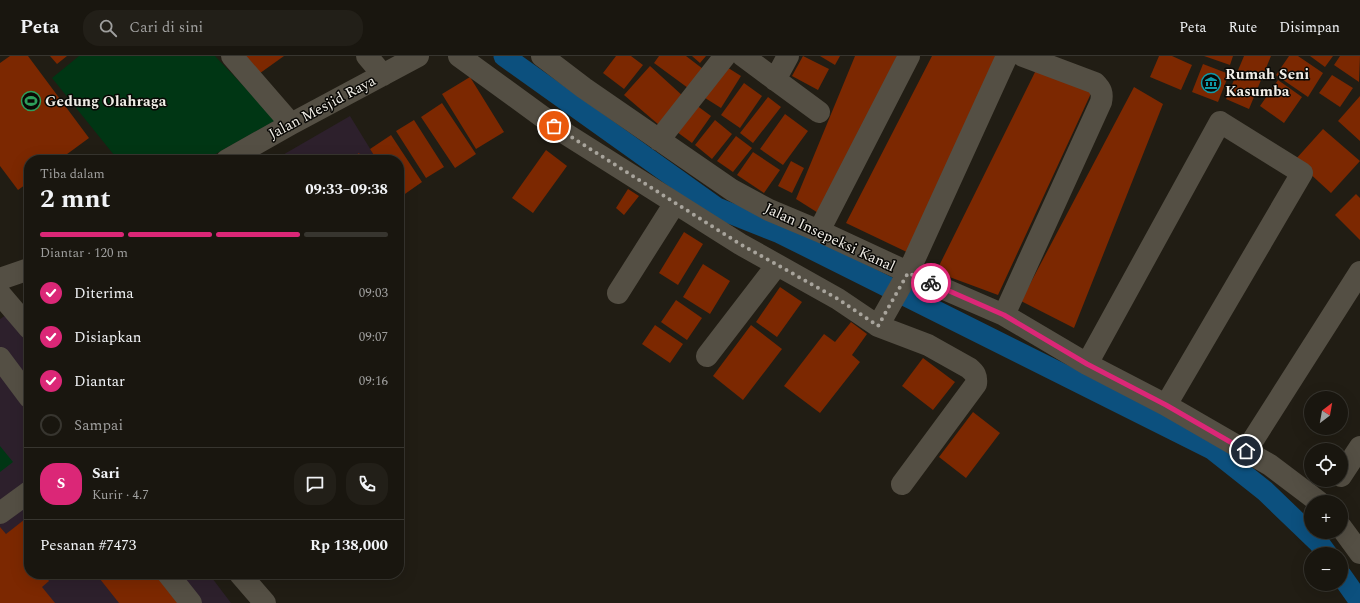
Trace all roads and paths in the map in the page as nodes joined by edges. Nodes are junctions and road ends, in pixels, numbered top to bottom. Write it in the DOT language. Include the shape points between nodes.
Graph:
graph roads {
  1 [pos="232,56"];
  2 [pos="367,56"];
  3 [pos="418,56"];
  4 [pos="459,56"];
  5 [pos="542,56"];
  6 [pos="725,56"];
  7 [pos="743,56"];
  8 [pos="788,56"];
  9 [pos="909,56"];
  10 [pos="1007,56"];
  11 [pos="1023,56"];
  12 [pos="383,75"];
  13 [pos="775,80"];
  14 [pos="819,112"];
  15 [pos="291,124"];
  16 [pos="659,140"];
  17 [pos="236,155"];
  18 [pos="675,202"];
  19 [pos="819,231"];
  20 [pos="777,265"];
  21 [pos="24,271"];
  22 [pos="1360,272"];
  23 [pos="0,279"];
  24 [pos="904,281"];
  25 [pos="618,293"];
  26 [pos="0,294"];
  27 [pos="1004,315"];
  28 [pos="24,322"];
  29 [pos="880,323"];
  30 [pos="707,356"];
  31 [pos="0,358"];
  32 [pos="1087,364"];
  33 [pos="24,390"];
  34 [pos="1166,405"];
  35 [pos="1360,447"];
  36 [pos="1246,451"];
  37 [pos="1348,465"];
  38 [pos="902,484"];
  39 [pos="1310,495"];
  40 [pos="24,496"];
  41 [pos="0,513"];
  42 [pos="1348,537"];
  43 [pos="1360,553"];
  44 [pos="172,579"];
  45 [pos="244,579"];
  46 [pos="192,603"];
  47 [pos="265,603"];
  1 -- 15 [label="street"];
  2 -- 12 [label="street"];
  3 -- 12 [label="street, Jalan Mesjid Raya"];
  4 -- 18 [label="street" via="566,134"];
  5 -- 16 [label="street, Jalan Insepeksi Kanal"];
  6 -- 16 [label="street"];
  7 -- 13 [label="street"];
  8 -- 13 [label="street"];
  9 -- 19 [label="street"];
  10 -- 24 [label="street"];
  11 -- 27 [label="street" via="1095,83 1101,89 1102,95 1098,109"];
  12 -- 15 [label="street, Jalan Mesjid Raya"];
  13 -- 14 [label="street"];
  15 -- 17 [label="street, Jalan Mesjid Raya"];
  16 -- 19 [label="street, Jalan Insepeksi Kanal" via="732,190 769,210"];
  18 -- 20 [label="street"];
  18 -- 25 [label="street"];
  19 -- 24 [label="street, Jalan Insepeksi Kanal"];
  20 -- 29 [label="street"];
  20 -- 30 [label="street"];
  21 -- 23 [label="street"];
  22 -- 36 [label="street"];
  24 -- 27 [label="street, Jalan Insepeksi Kanal"];
  24 -- 29 [label="street"];
  26 -- 28 [label="street"];
  27 -- 32 [label="street, Jalan Insepeksi Kanal"];
  29 -- 38 [label="street" via="928,345 969,368 977,378 976,384"];
  31 -- 33 [label="street"];
  32 -- 34 [label="street, Jalan Insepeksi Kanal"];
  32 -- 34 [label="street" via="1220,122 1302,173"];
  34 -- 36 [label="street, Jalan Insepeksi Kanal"];
  35 -- 37 [label="street"];
  36 -- 39 [label="street, Jalan Insepeksi Kanal" via="1270,465"];
  40 -- 41 [label="street"];
  42 -- 43 [label="street"];
  44 -- 46 [label="street"];
  45 -- 47 [label="street"];
}
